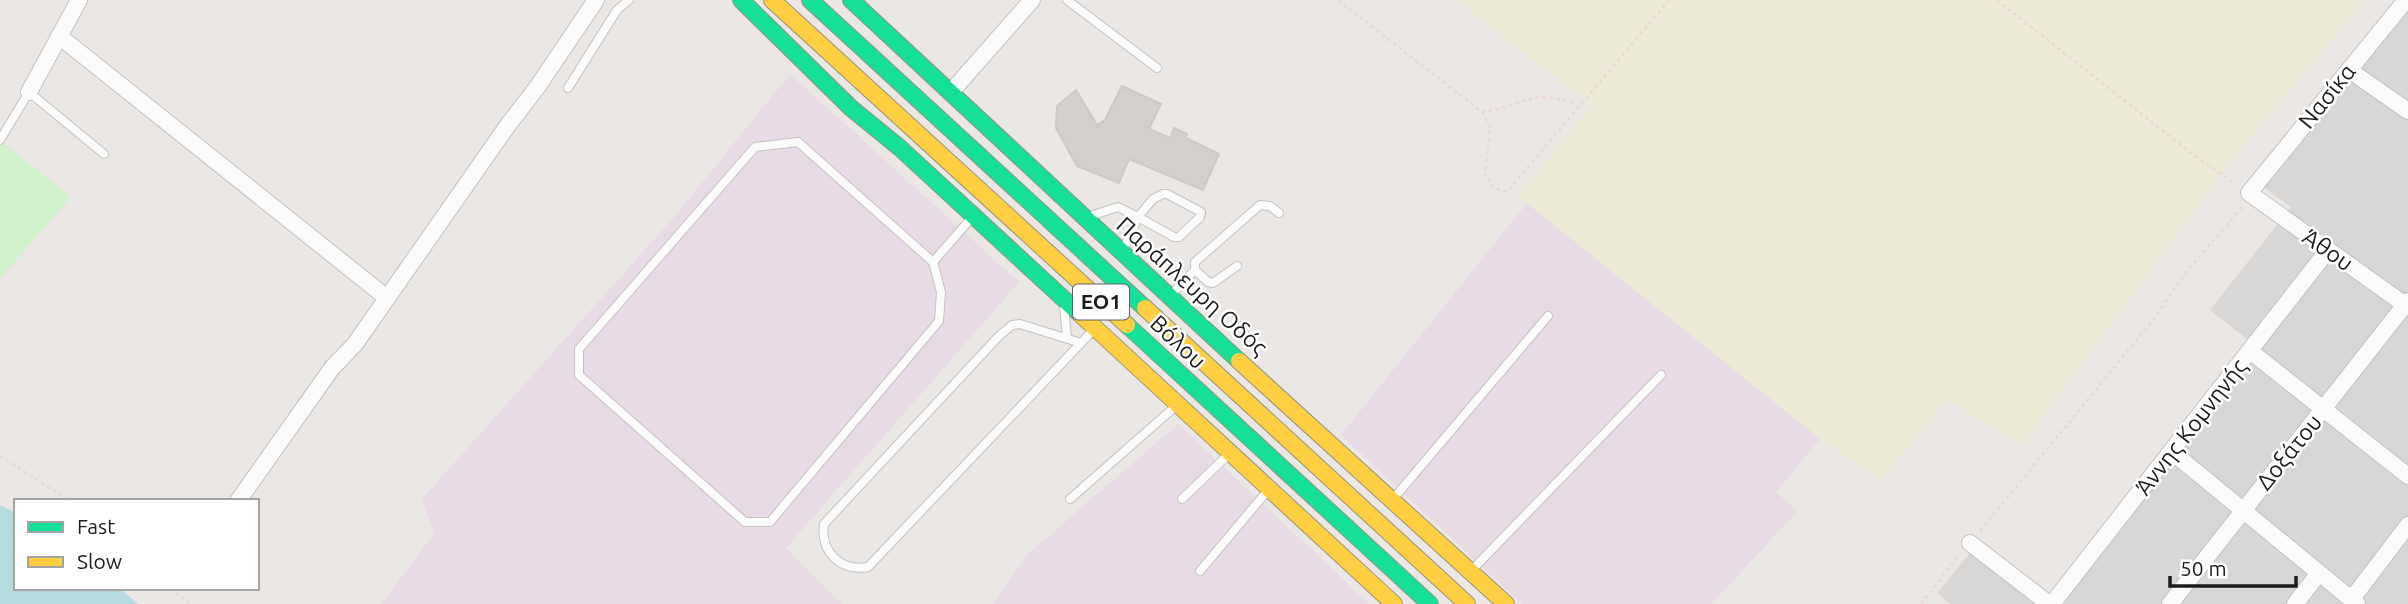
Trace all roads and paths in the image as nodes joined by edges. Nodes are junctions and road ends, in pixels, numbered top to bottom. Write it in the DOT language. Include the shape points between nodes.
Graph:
graph roads {
  1 [pos="79,0"];
  2 [pos="596,0"];
  3 [pos="629,0"];
  4 [pos="741,0"];
  5 [pos="772,0"];
  6 [pos="810,0"];
  7 [pos="851,0"];
  8 [pos="1032,0"];
  9 [pos="1067,0"];
  10 [pos="1338,0"];
  11 [pos="1669,0"];
  12 [pos="1997,0"];
  13 [pos="2406,0"];
  14 [pos="59,36"];
  15 [pos="1157,68"];
  16 [pos="2349,69"];
  17 [pos="568,88"];
  18 [pos="29,92"];
  19 [pos="951,92"];
  20 [pos="1578,105"];
  21 [pos="2408,111"];
  22 [pos="1482,112"];
  23 [pos="0,139"];
  24 [pos="104,154"];
  25 [pos="2249,193"];
  26 [pos="1279,213"];
  27 [pos="973,216"];
  28 [pos="1138,217"];
  29 [pos="1084,218"];
  30 [pos="2328,250"];
  31 [pos="1121,253"];
  32 [pos="933,262"];
  33 [pos="1237,266"];
  34 [pos="1195,270"];
  35 [pos="1170,296"];
  36 [pos="387,298"];
  37 [pos="1064,300"];
  38 [pos="2407,304"];
  39 [pos="1548,316"];
  40 [pos="1095,328"];
  41 [pos="1067,338"];
  42 [pos="1081,342"];
  43 [pos="2250,351"];
  44 [pos="1661,375"];
  45 [pos="1177,405"];
  46 [pos="2322,410"];
  47 [pos="2172,452"];
  48 [pos="1230,453"];
  49 [pos="0,456"];
  50 [pos="2408,476"];
  51 [pos="1269,489"];
  52 [pos="67,499"];
  53 [pos="239,499"];
  54 [pos="1070,499"];
  55 [pos="1182,499"];
  56 [pos="1392,500"];
  57 [pos="2243,510"];
  58 [pos="2408,525"];
  59 [pos="1970,543"];
  60 [pos="1200,571"];
  61 [pos="1471,571"];
  62 [pos="2319,573"];
  63 [pos="172,590"];
  64 [pos="2354,602"];
  65 [pos="190,604"];
  66 [pos="1394,604"];
  67 [pos="1430,604"];
  68 [pos="1467,604"];
  69 [pos="1506,604"];
  70 [pos="1921,604"];
  71 [pos="2051,604"];
  72 [pos="2170,604"];
  73 [pos="2295,604"];
  1 -- 14 [label="street"];
  2 -- 36 [label="street"];
  3 -- 17 [label="lane" via="617,10"];
  4 -- 27 [label="street" via="851,108"];
  5 -- 67 [label="street, Βόλου / ΕΟ1"];
  6 -- 68 [label="street, Βόλου / ΕΟ1"];
  7 -- 19 [label="street, Παράπλευρη Οδός"];
  8 -- 19 [label="street"];
  9 -- 15 [label="lane"];
  10 -- 22 [label="path"];
  11 -- 20 [label="path"];
  12 -- 25 [label="path" via="2191,153"];
  13 -- 16 [label="street, Νασίκα"];
  14 -- 18 [label="street"];
  14 -- 36 [label="street"];
  16 -- 21 [label="street"];
  16 -- 25 [label="street, Νασίκα"];
  18 -- 23 [label="lane"];
  18 -- 24 [label="lane"];
  19 -- 29 [label="street, Παράπλευρη Οδός"];
  20 -- 22 [label="path" via="1540,96"];
  20 -- 22 [label="path" via="1507,192 1493,188 1485,175 1490,127"];
  25 -- 30 [label="street, Άθου"];
  25 -- 59 [label="path" via="2149,325"];
  26 -- 34 [label="lane" via="1260,205 1195,262"];
  27 -- 32 [label="lane"];
  27 -- 37 [label="street"];
  28 -- 28 [label="lane" via="1177,238 1201,214 1163,194"];
  28 -- 29 [label="lane" via="1118,207"];
  28 -- 31 [label="lane"];
  29 -- 31 [label="street, Παράπλευρη Οδός"];
  30 -- 38 [label="street, Άθου"];
  30 -- 43 [label="street, Άννης Κομνηνής"];
  31 -- 35 [label="street, Παράπλευρη Οδός"];
  32 -- 32 [label="lane" via="798,142 755,147 579,349 579,375 745,522 770,522 939,321 941,292"];
  33 -- 34 [label="lane" via="1213,283"];
  34 -- 35 [label="lane"];
  35 -- 56 [label="street, Παράπλευρη Οδός"];
  36 -- 53 [label="street"];
  37 -- 40 [label="street"];
  37 -- 41 [label="lane"];
  38 -- 46 [label="street, Δοξάτου"];
  39 -- 56 [label="lane"];
  40 -- 42 [label="lane"];
  40 -- 45 [label="street"];
  41 -- 42 [label="lane"];
  41 -- 42 [label="lane" via="1016,324 999,336 824,524 824,539 834,559 854,568 868,567"];
  43 -- 46 [label="street"];
  43 -- 47 [label="street, Άννης Κομνηνής"];
  44 -- 61 [label="lane"];
  45 -- 48 [label="street"];
  45 -- 54 [label="lane"];
  46 -- 50 [label="street"];
  46 -- 57 [label="street, Δοξάτου"];
  47 -- 57 [label="street"];
  47 -- 71 [label="street, Άννης Κομνηνής"];
  48 -- 51 [label="street"];
  48 -- 55 [label="lane"];
  49 -- 52 [label="path"];
  51 -- 60 [label="lane"];
  51 -- 66 [label="street"];
  56 -- 61 [label="street, Παράπλευρη Οδός"];
  57 -- 62 [label="street"];
  57 -- 72 [label="street, Δοξάτου"];
  58 -- 64 [label="street"];
  59 -- 70 [label="path"];
  59 -- 71 [label="street"];
  61 -- 69 [label="street, Παράπλευρη Οδός"];
  62 -- 64 [label="street"];
  62 -- 73 [label="street"];
  63 -- 65 [label="path"];
}
